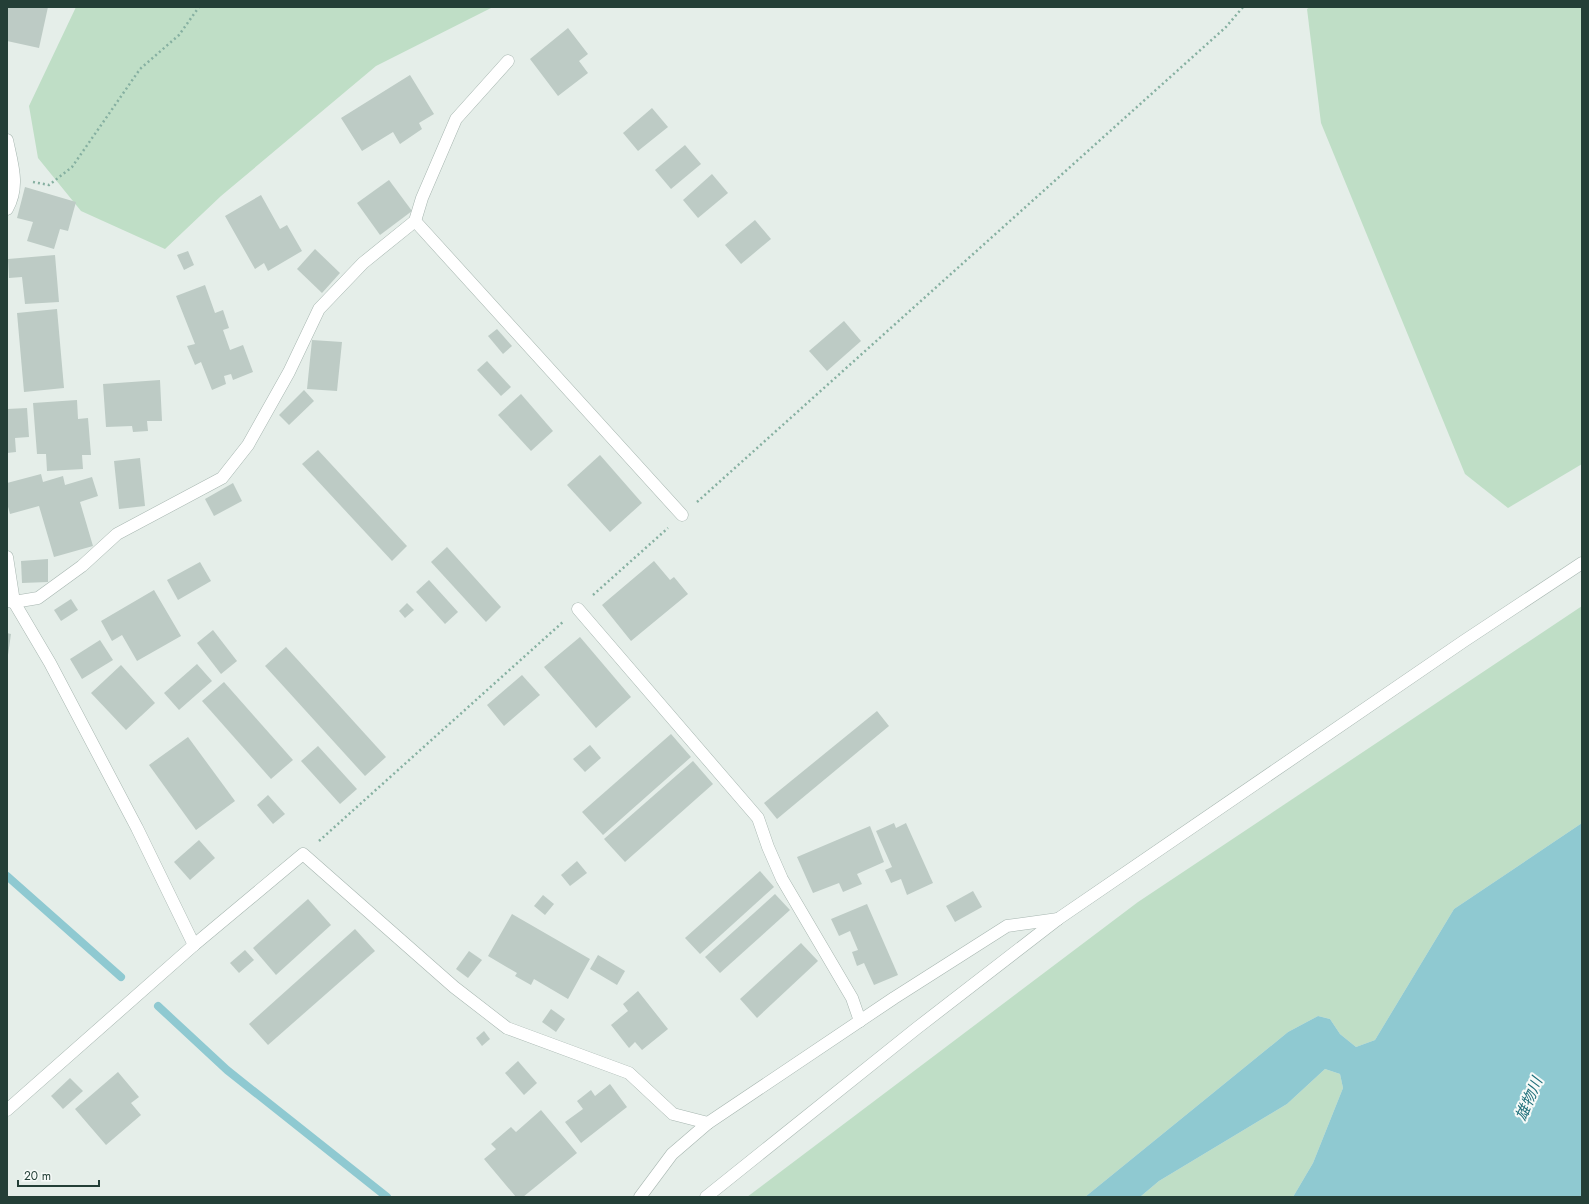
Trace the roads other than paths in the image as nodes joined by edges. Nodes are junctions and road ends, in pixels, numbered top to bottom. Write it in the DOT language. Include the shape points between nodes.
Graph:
graph roads {
  1 [pos="508,62"];
  2 [pos="7,140"];
  3 [pos="7,209"];
  4 [pos="415,221"];
  5 [pos="682,515"];
  6 [pos="7,557"];
  7 [pos="1582,563"];
  8 [pos="10,602"];
  9 [pos="578,608"];
  10 [pos="1058,919"];
  11 [pos="194,945"];
  12 [pos="860,1021"];
  13 [pos="7,1110"];
  14 [pos="708,1123"];
  15 [pos="640,1197"];
  16 [pos="706,1197"];
  1 -- 4 [label="street" via="456,119 422,198"];
  2 -- 3 [label="street" via="15,180 13,199"];
  4 -- 5 [label="street"];
  4 -- 8 [label="street" via="363,263 319,310 289,372 248,445 222,478 117,534 82,566 38,598"];
  6 -- 8 [label="street"];
  7 -- 10 [label="street"];
  8 -- 11 [label="street" via="50,663 134,822"];
  9 -- 12 [label="street" via="758,818 782,879 852,998"];
  10 -- 12 [label="street" via="1007,926"];
  10 -- 16 [label="street"];
  11 -- 13 [label="street"];
  11 -- 14 [label="street" via="303,854 454,987 507,1028 629,1073 673,1114"];
  12 -- 14 [label="street"];
  14 -- 15 [label="street" via="672,1154"];
}
